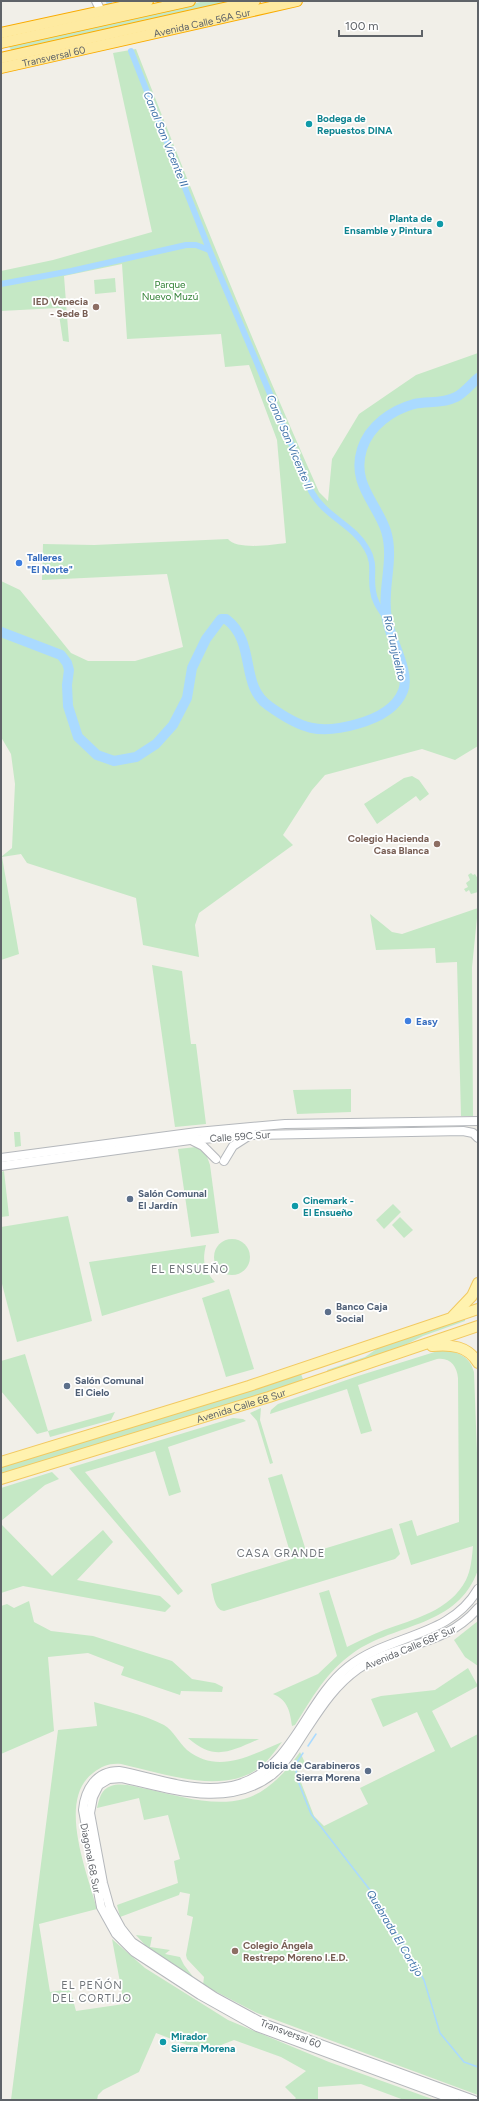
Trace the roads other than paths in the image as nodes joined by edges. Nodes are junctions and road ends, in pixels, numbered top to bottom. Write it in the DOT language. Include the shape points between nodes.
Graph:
graph roads {
  1 [pos="96,1"];
  2 [pos="148,1"];
  3 [pos="190,1"];
  4 [pos="256,1"];
  5 [pos="298,1"];
  6 [pos="124,3"];
  7 [pos="207,12"];
  8 [pos="240,14"];
  9 [pos="102,16"];
  10 [pos="38,25"];
  11 [pos="64,29"];
  12 [pos="1,33"];
  13 [pos="106,40"];
  14 [pos="72,42"];
  15 [pos="1,43"];
  16 [pos="44,58"];
  17 [pos="3,61"];
  18 [pos="478,1121"];
  19 [pos="251,1135"];
  20 [pos="478,1138"];
  21 [pos="190,1140"];
  22 [pos="1,1158"];
  23 [pos="216,1159"];
  24 [pos="224,1161"];
  25 [pos="1,1166"];
  26 [pos="478,1283"];
  27 [pos="478,1309"];
  28 [pos="448,1319"];
  29 [pos="478,1326"];
  30 [pos="371,1346"];
  31 [pos="418,1347"];
  32 [pos="478,1363"];
  33 [pos="324,1379"];
  34 [pos="1,1462"];
  35 [pos="1,1479"];
  36 [pos="478,1589"];
  37 [pos="478,1608"];
  38 [pos="102,1778"];
  39 [pos="123,1937"];
  40 [pos="455,2100"];
  41 [pos="474,2100"];
  1 -- 9 [label="street"];
  2 -- 6 [label="highway"];
  3 -- 9 [label="highway"];
  4 -- 7 [label="highway, Avenida Calle 56A Sur"];
  5 -- 8 [label="highway, Avenida Calle 56A Sur"];
  6 -- 9 [label="highway"];
  7 -- 8 [label="highway"];
  7 -- 13 [label="highway, Avenida Calle 56A Sur"];
  8 -- 13 [label="highway, Avenida Calle 56A Sur"];
  9 -- 10 [label="highway"];
  9 -- 11 [label="highway"];
  10 -- 11 [label="highway"];
  10 -- 12 [label="highway"];
  11 -- 15 [label="highway"];
  13 -- 14 [label="highway, Transversal 60"];
  13 -- 16 [label="highway, Transversal 60"];
  14 -- 16 [label="highway"];
  14 -- 17 [label="highway, Transversal 60"];
  16 -- 17 [label="highway, Transversal 60"];
  18 -- 22 [label="street, Calle 59C Sur" via="285,1124 197,1132"];
  19 -- 20 [label="street, Calle 59C Sur" via="463,1131 474,1133"];
  19 -- 21 [label="street, Calle 59C Sur"];
  19 -- 24 [label="street" via="233,1146"];
  21 -- 23 [label="street" via="203,1146"];
  21 -- 25 [label="street, Calle 59C Sur"];
  26 -- 28 [label="main road" via="468,1302"];
  27 -- 28 [label="main road, Avenida Calle 68 Sur"];
  28 -- 30 [label="main road, Avenida Calle 68 Sur"];
  29 -- 31 [label="main road, Avenida Calle 68 Sur"];
  30 -- 33 [label="main road" via="352,1358 322,1369 320,1374"];
  30 -- 34 [label="main road, Avenida Calle 68 Sur"];
  31 -- 32 [label="main road" via="456,1346 472,1354"];
  31 -- 33 [label="main road, Avenida Calle 68 Sur"];
  33 -- 35 [label="main road, Avenida Calle 68 Sur"];
  36 -- 38 [label="street, Avenida Calle 68F Sur" via="456,1615 443,1624 374,1651 348,1667 323,1692 279,1757 265,1771 252,1779 218,1788 192,1786 119,1771 108,1772"];
  37 -- 38 [label="street, Avenida Calle 68F Sur" via="451,1631 375,1660 350,1675 328,1697 279,1768 254,1786 231,1793 204,1794 122,1778"];
  38 -- 39 [label="street, Diagonal 68 Sur" via="90,1813 106,1897"];
  39 -- 40 [label="street, Transversal 60" via="138,1955 200,1996 257,2027"];
  39 -- 41 [label="street, Transversal 60" via="202,1989 253,2018"];
}
